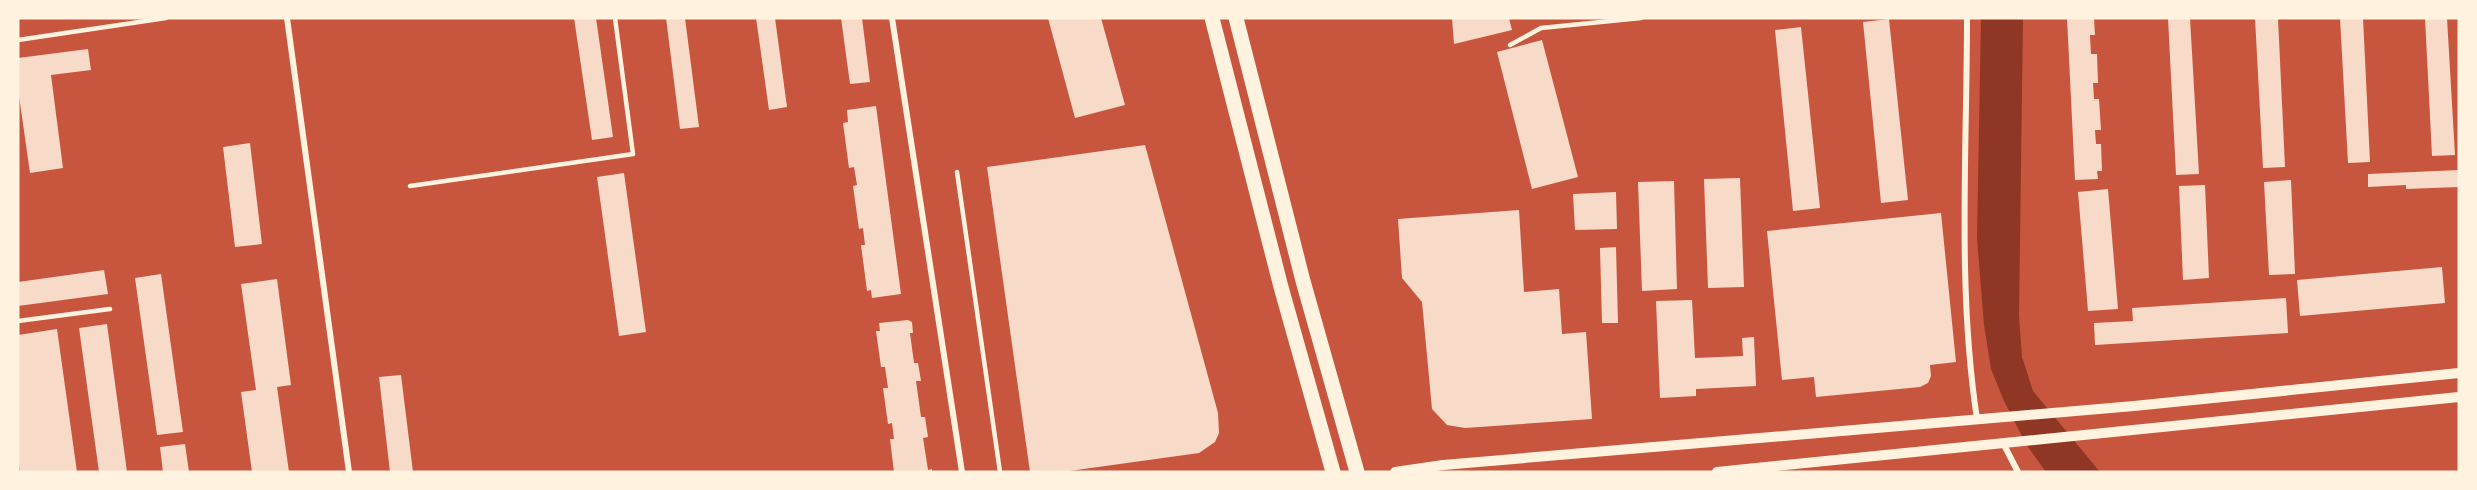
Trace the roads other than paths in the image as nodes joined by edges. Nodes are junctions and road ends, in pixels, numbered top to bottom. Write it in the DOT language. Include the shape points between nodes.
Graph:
graph roads {
  1 [pos="166,18"];
  2 [pos="287,18"];
  3 [pos="615,18"];
  4 [pos="892,18"];
  5 [pos="1212,18"];
  6 [pos="1236,18"];
  7 [pos="1641,18"];
  8 [pos="1967,18"];
  9 [pos="18,40"];
  10 [pos="1510,45"];
  11 [pos="957,172"];
  12 [pos="410,186"];
  13 [pos="110,309"];
  14 [pos="18,321"];
  15 [pos="2459,373"];
  16 [pos="2459,397"];
  17 [pos="1977,419"];
  18 [pos="2003,443"];
  19 [pos="1777,469"];
  20 [pos="349,472"];
  21 [pos="962,472"];
  22 [pos="1000,472"];
  23 [pos="1333,472"];
  24 [pos="1357,472"];
  25 [pos="1395,472"];
  26 [pos="1717,472"];
  27 [pos="2018,472"];
  1 -- 9 [label="lane"];
  2 -- 20 [label="street"];
  3 -- 12 [label="lane" via="633,154"];
  4 -- 21 [label="street"];
  5 -- 23 [label="main road"];
  6 -- 24 [label="main road"];
  7 -- 10 [label="lane" via="1541,28"];
  8 -- 17 [label="street" via="1966,278"];
  11 -- 22 [label="lane"];
  13 -- 14 [label="lane"];
  15 -- 17 [label="street"];
  16 -- 18 [label="street"];
  17 -- 25 [label="street"];
  18 -- 19 [label="street"];
  18 -- 27 [label="street"];
  19 -- 26 [label="street"];
}
